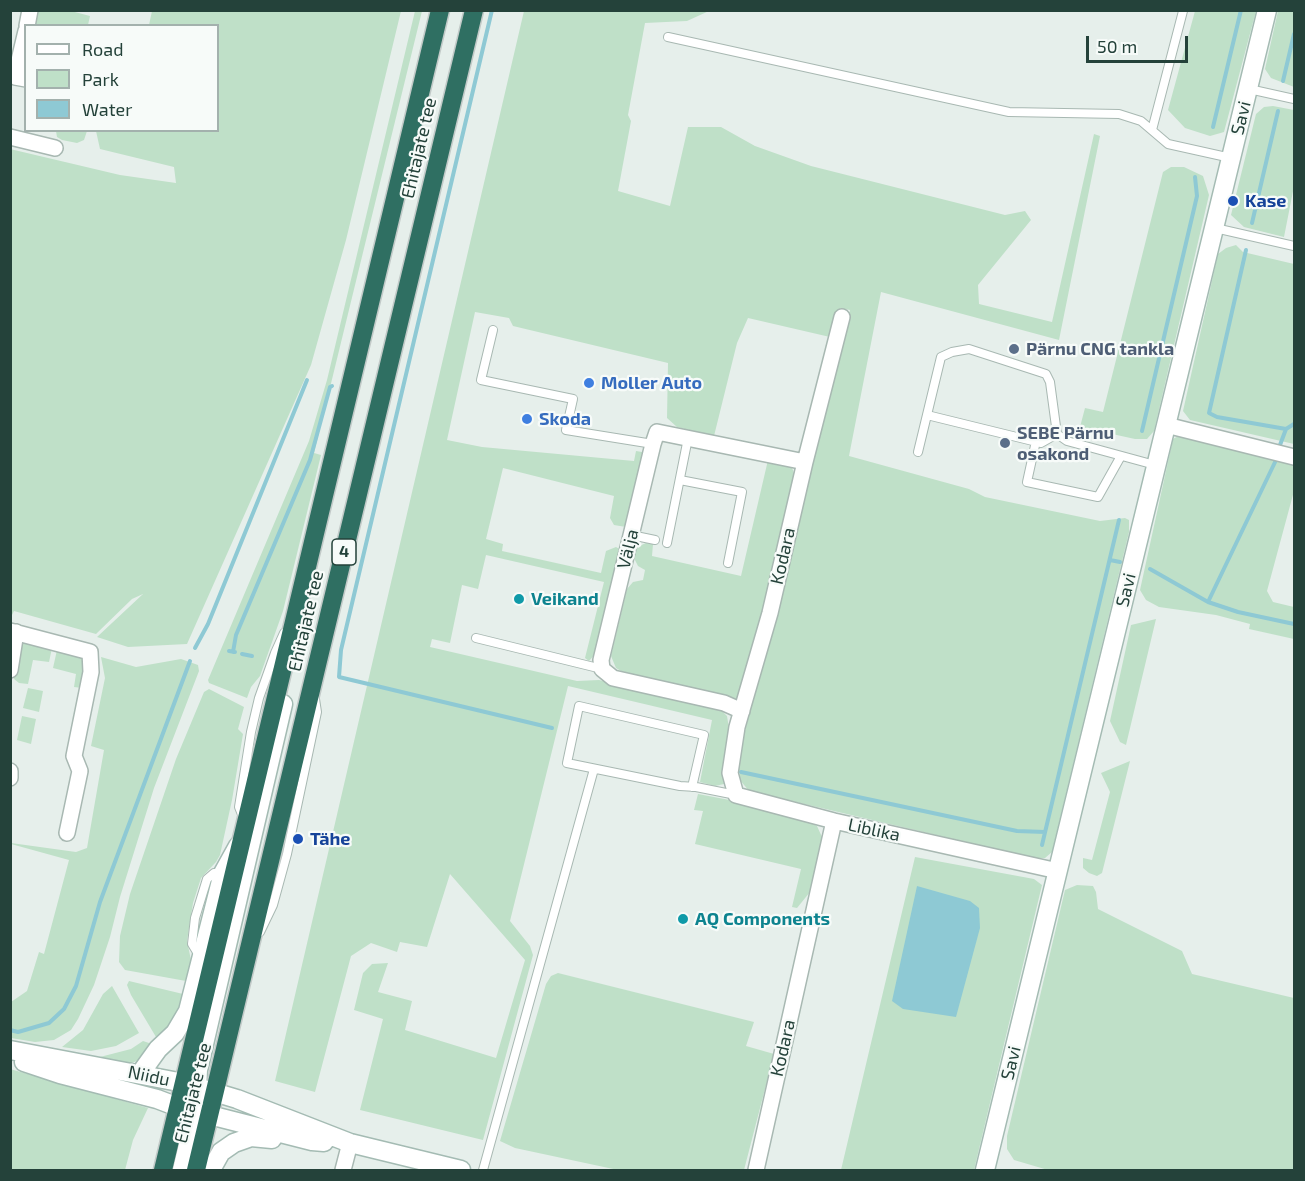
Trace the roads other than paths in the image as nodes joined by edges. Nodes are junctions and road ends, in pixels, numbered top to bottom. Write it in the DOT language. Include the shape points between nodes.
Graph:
graph roads {
  1 [pos="440,10"];
  2 [pos="474,10"];
  3 [pos="1267,10"];
  4 [pos="1183,11"];
  5 [pos="668,37"];
  6 [pos="24,40"];
  7 [pos="24,79"];
  8 [pos="1248,88"];
  9 [pos="1294,99"];
  10 [pos="1152,130"];
  11 [pos="51,132"];
  12 [pos="10,137"];
  13 [pos="1231,158"];
  14 [pos="1214,228"];
  15 [pos="1294,246"];
  16 [pos="842,317"];
  17 [pos="493,330"];
  18 [pos="927,415"];
  19 [pos="1166,425"];
  20 [pos="1058,434"];
  21 [pos="688,438"];
  22 [pos="1036,441"];
  23 [pos="653,444"];
  24 [pos="918,452"];
  25 [pos="1121,456"];
  26 [pos="1294,457"];
  27 [pos="805,462"];
  28 [pos="1156,466"];
  29 [pos="680,480"];
  30 [pos="631,534"];
  31 [pos="655,540"];
  32 [pos="667,543"];
  33 [pos="728,563"];
  34 [pos="297,607"];
  35 [pos="13,631"];
  36 [pos="476,638"];
  37 [pos="602,669"];
  38 [pos="10,670"];
  39 [pos="280,676"];
  40 [pos="742,711"];
  41 [pos="594,769"];
  42 [pos="10,771"];
  43 [pos="10,778"];
  44 [pos="692,787"];
  45 [pos="736,795"];
  46 [pos="834,821"];
  47 [pos="245,822"];
  48 [pos="67,833"];
  49 [pos="241,840"];
  50 [pos="1058,871"];
  51 [pos="10,1050"];
  52 [pos="10,1058"];
  53 [pos="140,1074"];
  54 [pos="190,1085"];
  55 [pos="214,1093"];
  56 [pos="196,1111"];
  57 [pos="312,1141"];
  58 [pos="350,1143"];
  59 [pos="163,1170"];
  60 [pos="182,1170"];
  61 [pos="196,1170"];
  62 [pos="210,1170"];
  63 [pos="343,1170"];
  64 [pos="461,1170"];
  65 [pos="483,1170"];
  66 [pos="756,1170"];
  67 [pos="985,1170"];
  1 -- 34 [label="highway, Ehitajate tee / 4"];
  2 -- 55 [label="highway, Ehitajate tee / 4"];
  3 -- 8 [label="street, Savi"];
  4 -- 10 [label="lane"];
  5 -- 10 [label="lane" via="1009,112 1119,114 1142,121"];
  6 -- 7 [label="street" via="15,76"];
  8 -- 9 [label="lane"];
  8 -- 13 [label="street, Savi"];
  10 -- 13 [label="lane" via="1168,144"];
  11 -- 12 [label="street" via="51,147"];
  13 -- 14 [label="street, Savi"];
  14 -- 15 [label="lane"];
  14 -- 19 [label="street, Savi"];
  16 -- 27 [label="street, Kodara"];
  17 -- 23 [label="lane" via="481,380 573,399 566,430"];
  18 -- 20 [label="lane" via="940,357 969,349 1046,374"];
  18 -- 22 [label="lane"];
  18 -- 24 [label="lane"];
  19 -- 26 [label="street"];
  19 -- 28 [label="street, Savi"];
  20 -- 22 [label="lane"];
  20 -- 25 [label="lane" via="1067,441"];
  21 -- 23 [label="street" via="657,432"];
  21 -- 27 [label="street"];
  21 -- 29 [label="lane"];
  22 -- 25 [label="lane" via="1027,482 1098,497"];
  23 -- 30 [label="street, Välja"];
  25 -- 28 [label="lane"];
  27 -- 40 [label="street, Kodara" via="770,613"];
  28 -- 50 [label="street, Savi"];
  29 -- 32 [label="lane"];
  29 -- 33 [label="lane" via="741,492"];
  30 -- 31 [label="lane"];
  30 -- 37 [label="street, Välja"];
  34 -- 39 [label="highway, Ehitajate tee / 4"];
  34 -- 47 [label="lane" via="274,653 259,698 239,807"];
  35 -- 38 [label="street"];
  35 -- 48 [label="street" via="90,652 91,672 74,756 80,771"];
  36 -- 37 [label="lane"];
  37 -- 40 [label="street" via="614,678 724,703"];
  39 -- 47 [label="highway, Ehitajate tee / 4"];
  39 -- 54 [label="street" via="285,696 198,1070"];
  40 -- 45 [label="street, Kodara" via="730,773"];
  41 -- 44 [label="lane, Liblika"];
  41 -- 44 [label="lane, Liblika" via="567,763 579,706 704,735"];
  41 -- 65 [label="lane"];
  42 -- 43 [label="street"];
  44 -- 45 [label="lane, Liblika"];
  45 -- 46 [label="street, Liblika"];
  46 -- 50 [label="street, Liblika"];
  46 -- 66 [label="street, Kodara"];
  47 -- 49 [label="highway, Ehitajate tee / 4"];
  49 -- 53 [label="street" via="223,873 188,1011"];
  49 -- 54 [label="highway, Ehitajate tee / 4"];
  50 -- 67 [label="street, Savi"];
  51 -- 53 [label="street, Niidu"];
  52 -- 56 [label="street, Niidu"];
  53 -- 54 [label="street, Niidu"];
  54 -- 55 [label="street, Niidu"];
  54 -- 56 [label="highway, Ehitajate tee / 4"];
  55 -- 56 [label="highway, Ehitajate tee / 4"];
  55 -- 58 [label="street, Niidu"];
  56 -- 57 [label="street, Niidu"];
  56 -- 59 [label="highway, Ehitajate tee / 4"];
  56 -- 60 [label="street"];
  56 -- 61 [label="highway, Ehitajate tee / 4"];
  57 -- 58 [label="street, Niidu"];
  57 -- 62 [label="street" via="251,1137 221,1152"];
  58 -- 63 [label="street"];
  58 -- 64 [label="street, Niidu"];
}
